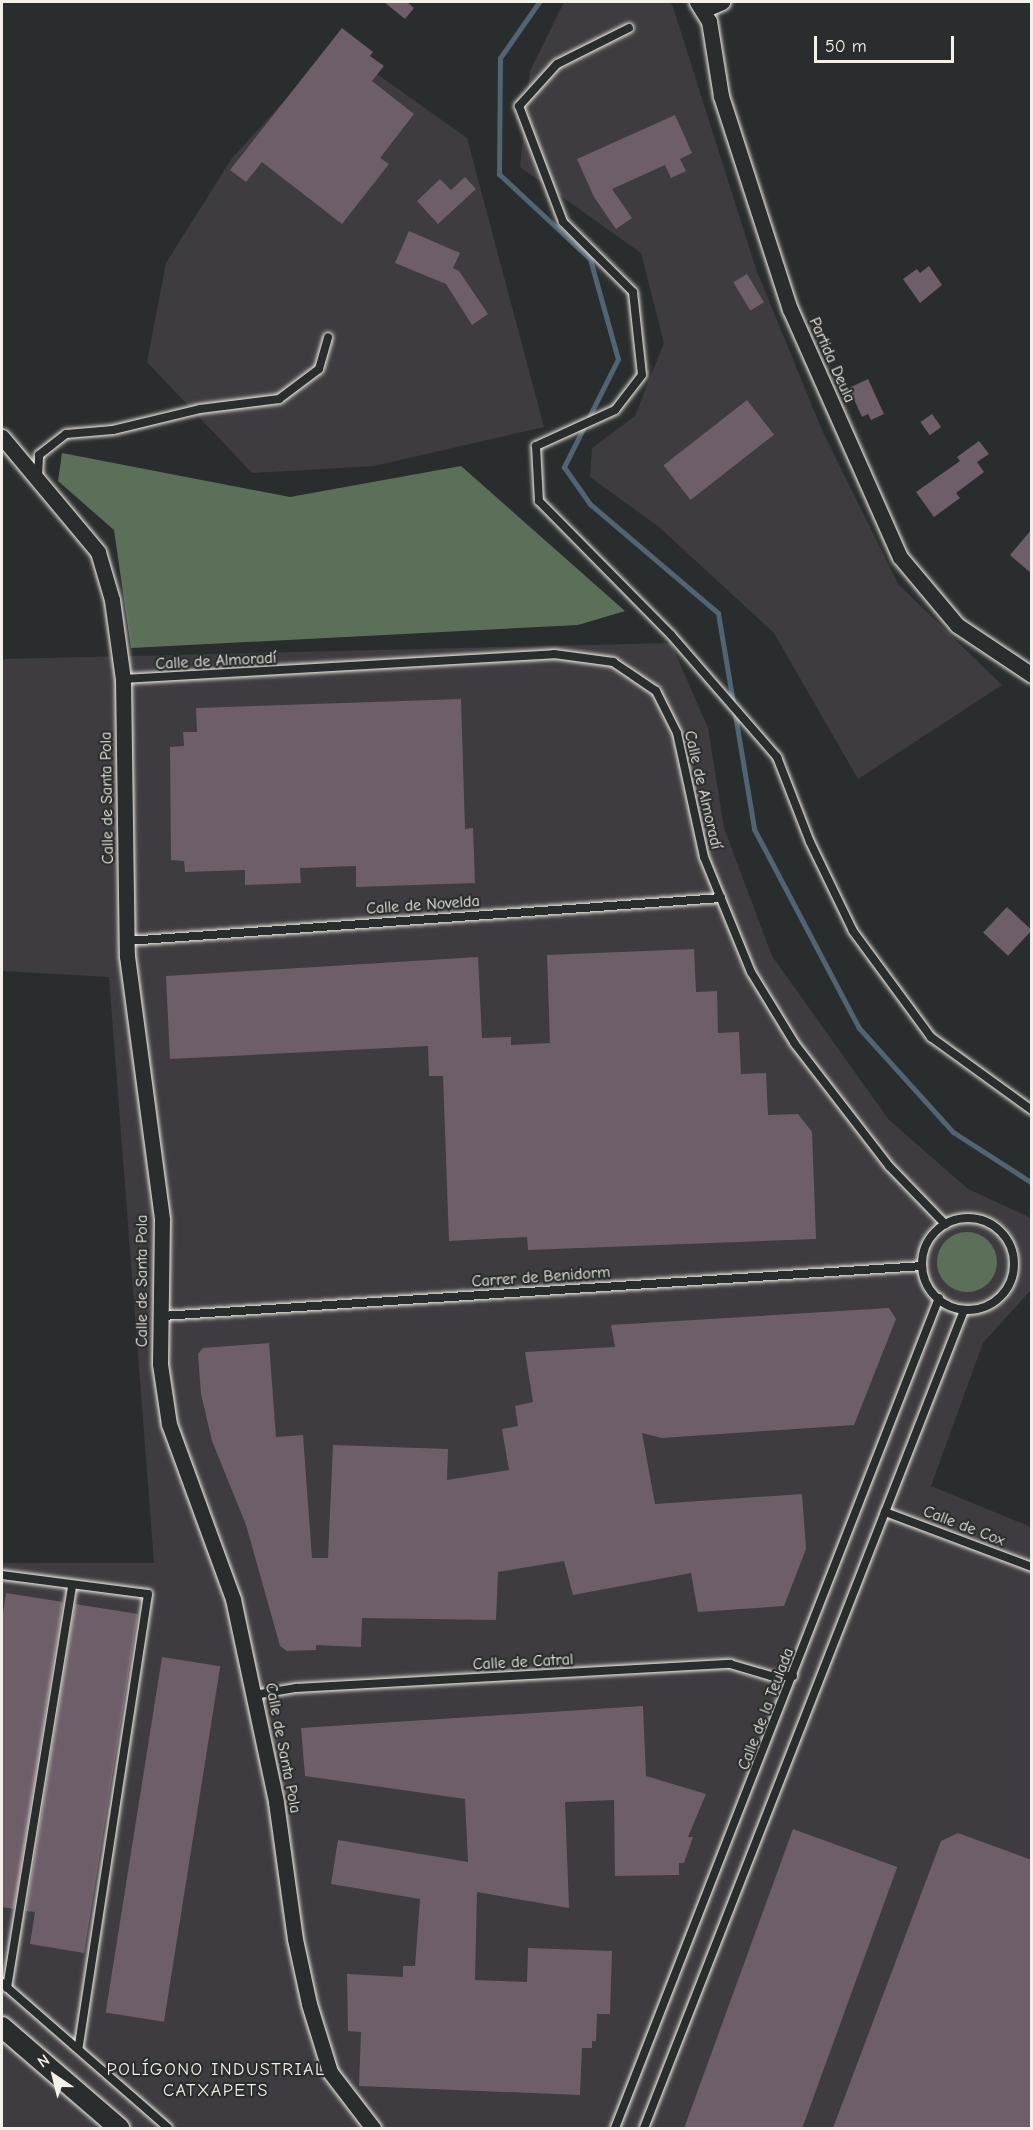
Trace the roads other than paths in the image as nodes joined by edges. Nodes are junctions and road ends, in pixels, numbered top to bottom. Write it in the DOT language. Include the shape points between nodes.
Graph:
graph roads {
  1 [pos="722,2"];
  2 [pos="700,6"];
  3 [pos="629,28"];
  4 [pos="328,337"];
  5 [pos="2,438"];
  6 [pos="38,479"];
  7 [pos="1032,675"];
  8 [pos="123,679"];
  9 [pos="721,898"];
  10 [pos="127,940"];
  11 [pos="1032,1110"];
  12 [pos="945,1224"];
  13 [pos="922,1266"];
  14 [pos="939,1298"];
  15 [pos="964,1310"];
  16 [pos="162,1316"];
  17 [pos="885,1512"];
  18 [pos="1032,1567"];
  19 [pos="2,1575"];
  20 [pos="72,1586"];
  21 [pos="793,1676"];
  22 [pos="254,1695"];
  23 [pos="4,1986"];
  24 [pos="2,2027"];
  25 [pos="78,2049"];
  26 [pos="118,2128"];
  27 [pos="168,2128"];
  28 [pos="373,2128"];
  29 [pos="615,2128"];
  30 [pos="644,2128"];
  1 -- 2 [label="street"];
  2 -- 7 [label="street, Partida Deula" via="709,21 721,96 790,309 900,557 957,625"];
  3 -- 11 [label="lane" via="557,64 519,106 563,222 633,292 642,375 615,410 536,446 539,501 671,635 777,757 810,842 853,931 931,1037"];
  4 -- 6 [label="lane" via="319,369 279,399 200,409 113,430 66,434 39,455"];
  5 -- 6 [label="street, Calle de Santa Pola"];
  6 -- 8 [label="street, Calle de Santa Pola" via="98,552 112,600"];
  8 -- 9 [label="lane, Calle de Almoradí" via="554,654 613,662 656,691 677,733 704,857"];
  8 -- 10 [label="street, Calle de Santa Pola"];
  9 -- 10 [label="lane, Calle de Novelda"];
  9 -- 12 [label="lane, Calle de Almoradí" via="751,972 795,1044 889,1166"];
  10 -- 16 [label="street, Calle de Santa Pola" via="162,1220"];
  12 -- 13 [label="lane" via="928,1240"];
  12 -- 15 [label="lane" via="960,1219 982,1220 996,1227 1012,1249 1014,1271 1006,1291 994,1302"];
  13 -- 14 [label="lane" via="926,1282"];
  13 -- 16 [label="lane, Carrer de Benidorm"];
  14 -- 15 [label="lane"];
  14 -- 21 [label="lane, Calle de la Teulada"];
  15 -- 17 [label="lane"];
  16 -- 22 [label="street, Calle de Santa Pola" via="160,1364 169,1424 234,1599"];
  17 -- 18 [label="lane, Calle de Cox"];
  17 -- 30 [label="lane"];
  19 -- 20 [label="lane"];
  20 -- 23 [label="lane"];
  20 -- 25 [label="lane" via="148,1594"];
  21 -- 22 [label="lane, Calle de Catral" via="771,1676 730,1664 296,1688"];
  21 -- 29 [label="lane, Calle de la Teulada"];
  22 -- 28 [label="street, Calle de Santa Pola" via="309,2004 330,2072"];
  23 -- 25 [label="lane"];
  24 -- 26 [label="street"];
  25 -- 27 [label="lane"];
}
